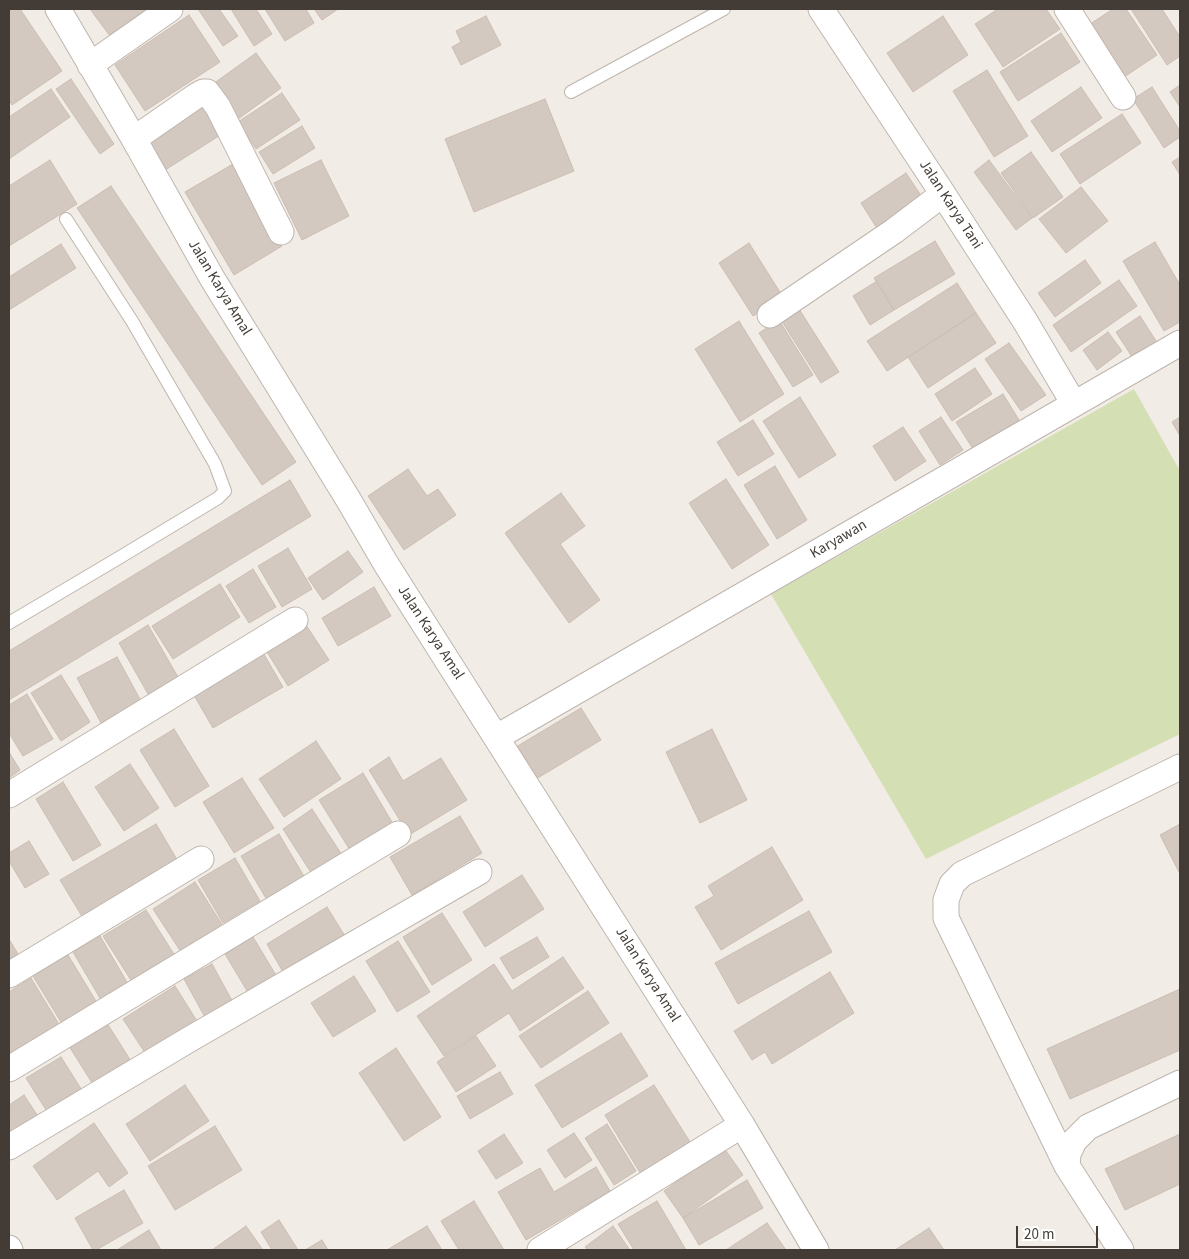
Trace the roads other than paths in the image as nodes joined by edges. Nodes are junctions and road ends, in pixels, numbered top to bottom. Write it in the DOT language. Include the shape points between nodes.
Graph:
graph roads {
  1 [pos="58,9"];
  2 [pos="170,9"];
  3 [pos="724,9"];
  4 [pos="820,9"];
  5 [pos="1067,9"];
  6 [pos="90,65"];
  7 [pos="571,92"];
  8 [pos="1123,97"];
  9 [pos="134,139"];
  10 [pos="943,194"];
  11 [pos="66,219"];
  12 [pos="281,232"];
  13 [pos="770,315"];
  14 [pos="1180,343"];
  15 [pos="1074,404"];
  16 [pos="295,620"];
  17 [pos="9,623"];
  18 [pos="497,737"];
  19 [pos="1180,767"];
  20 [pos="9,795"];
  21 [pos="398,834"];
  22 [pos="201,859"];
  23 [pos="479,872"];
  24 [pos="9,975"];
  25 [pos="9,1069"];
  26 [pos="1180,1083"];
  27 [pos="742,1126"];
  28 [pos="9,1147"];
  29 [pos="1067,1166"];
  30 [pos="540,1250"];
  31 [pos="816,1250"];
  32 [pos="1121,1250"];
  1 -- 6 [label="street, Jalan Karya Amal"];
  2 -- 6 [label="street"];
  3 -- 7 [label="lane"];
  4 -- 10 [label="street, Jalan Karya Tani"];
  5 -- 8 [label="street"];
  6 -- 9 [label="street, Jalan Karya Amal"];
  9 -- 12 [label="street" via="196,96 207,92 218,107"];
  9 -- 18 [label="street, Jalan Karya Amal" via="212,278 386,564"];
  10 -- 13 [label="street"];
  10 -- 15 [label="street, Jalan Karya Tani"];
  11 -- 17 [label="lane" via="132,321 215,464 225,491 117,560"];
  14 -- 15 [label="street, Karyawan"];
  15 -- 18 [label="street, Karyawan"];
  16 -- 20 [label="street"];
  18 -- 27 [label="street, Jalan Karya Amal"];
  19 -- 29 [label="street" via="962,874 952,884 946,900 946,918"];
  21 -- 25 [label="street"];
  22 -- 24 [label="street"];
  23 -- 28 [label="street"];
  26 -- 29 [label="street" via="1088,1127 1074,1142"];
  27 -- 30 [label="street"];
  27 -- 31 [label="street, Jalan Karya Amal"];
  29 -- 32 [label="street"];
}
